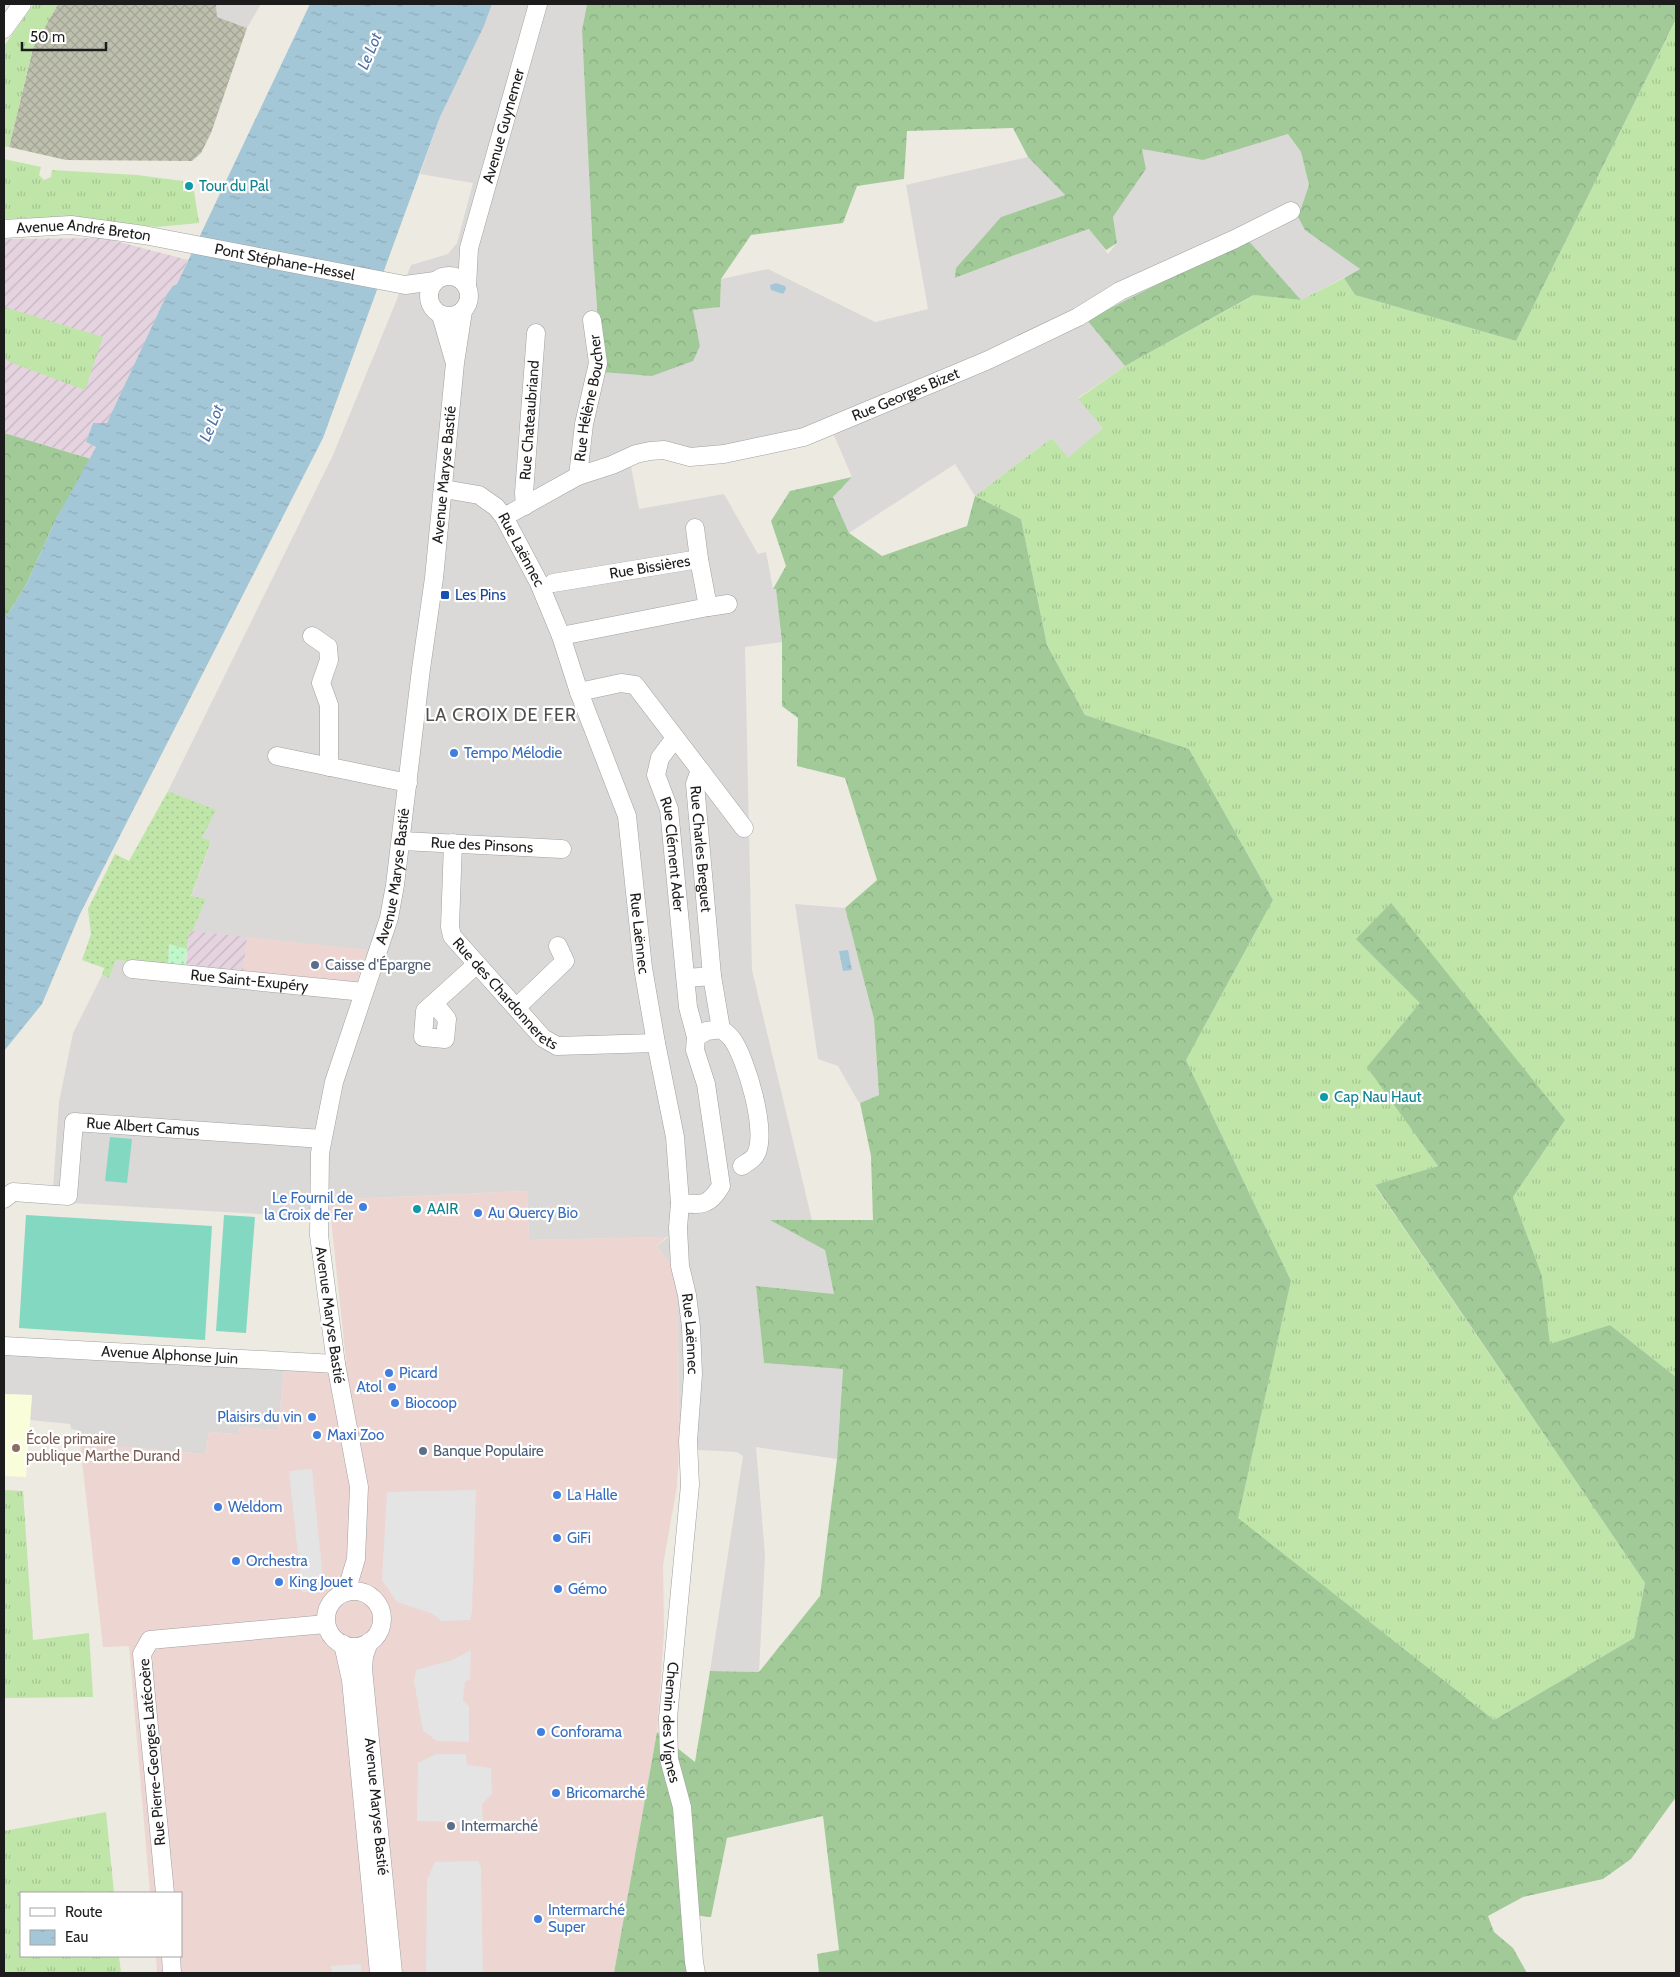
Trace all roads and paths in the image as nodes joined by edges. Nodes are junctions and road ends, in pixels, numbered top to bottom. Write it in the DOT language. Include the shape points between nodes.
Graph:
graph roads {
  1 [pos="22,4"];
  2 [pos="538,4"];
  3 [pos="4,28"];
  4 [pos="1291,211"];
  5 [pos="4,229"];
  6 [pos="163,239"];
  7 [pos="469,248"];
  8 [pos="425,287"];
  9 [pos="467,287"];
  10 [pos="463,311"];
  11 [pos="441,315"];
  12 [pos="592,320"];
  13 [pos="536,333"];
  14 [pos="455,363"];
  15 [pos="578,476"];
  16 [pos="444,489"];
  17 [pos="525,506"];
  18 [pos="504,518"];
  19 [pos="695,528"];
  20 [pos="699,559"];
  21 [pos="553,582"];
  22 [pos="728,604"];
  23 [pos="708,607"];
  24 [pos="312,636"];
  25 [pos="561,636"];
  26 [pos="579,692"];
  27 [pos="675,738"];
  28 [pos="277,756"];
  29 [pos="330,767"];
  30 [pos="700,770"];
  31 [pos="408,784"];
  32 [pos="744,828"];
  33 [pos="402,841"];
  34 [pos="453,843"];
  35 [pos="562,850"];
  36 [pos="558,946"];
  37 [pos="477,964"];
  38 [pos="132,969"];
  39 [pos="712,976"];
  40 [pos="687,978"];
  41 [pos="364,992"];
  42 [pos="434,1003"];
  43 [pos="517,1007"];
  44 [pos="720,1029"];
  45 [pos="696,1037"];
  46 [pos="656,1043"];
  47 [pos="322,1139"];
  48 [pos="742,1166"];
  49 [pos="4,1198"];
  50 [pos="680,1203"];
  51 [pos="4,1346"];
  52 [pos="336,1364"];
  53 [pos="688,1441"];
  54 [pos="355,1592"];
  55 [pos="326,1624"];
  56 [pos="369,1642"];
  57 [pos="344,1644"];
  58 [pos="165,1892"];
  59 [pos="171,1957"];
  60 [pos="172,1973"];
  61 [pos="379,1973"];
  62 [pos="393,1973"];
  63 [pos="696,1973"];
  1 -- 3 [label="street"];
  2 -- 7 [label="street, Avenue Guynemer"];
  4 -- 15 [label="street, Rue Georges Bizet" via="1235,240 1120,290 1078,317 986,361 804,436 724,454 690,457 650,450"];
  5 -- 6 [label="street, Avenue André Breton" via="71,225"];
  6 -- 8 [label="street, Pont Stéphane-Hessel"];
  7 -- 8 [label="street, Avenue Guynemer"];
  7 -- 9 [label="street, Avenue Guynemer"];
  8 -- 9 [label="street" via="458,278"];
  8 -- 11 [label="street" via="432,306"];
  9 -- 10 [label="street" via="468,302"];
  10 -- 11 [label="street" via="453,316"];
  10 -- 14 [label="street, Avenue Maryse Bastié"];
  11 -- 14 [label="street, Avenue Maryse Bastié"];
  12 -- 15 [label="street, Rue Hélène Boucher" via="598,363 584,424"];
  13 -- 17 [label="street, Rue Chateaubriand"];
  14 -- 16 [label="street, Avenue Maryse Bastié"];
  15 -- 17 [label="street, Rue Georges Bizet"];
  16 -- 18 [label="street, Rue Laënnec" via="479,495"];
  16 -- 31 [label="street, Avenue Maryse Bastié"];
  17 -- 18 [label="street, Rue Georges Bizet"];
  18 -- 25 [label="street, Rue Laënnec" via="539,583"];
  19 -- 20 [label="street"];
  20 -- 21 [label="street, Rue Bissières"];
  20 -- 23 [label="street, Rue Bissières"];
  22 -- 23 [label="street"];
  23 -- 25 [label="street"];
  24 -- 29 [label="street" via="328,648 321,683 329,705"];
  25 -- 26 [label="street, Rue Laënnec"];
  26 -- 27 [label="street, Rue Charles Breguet" via="621,683 635,685"];
  26 -- 46 [label="street, Rue Laënnec" via="627,816 643,968"];
  27 -- 30 [label="street, Rue Charles Breguet"];
  27 -- 40 [label="street, Rue Clément Ader" via="660,758 656,775 669,809"];
  28 -- 29 [label="street"];
  29 -- 31 [label="street"];
  30 -- 32 [label="street"];
  30 -- 39 [label="street, Rue Charles Breguet" via="695,784"];
  31 -- 33 [label="street, Avenue Maryse Bastié"];
  33 -- 34 [label="street, Rue des Pinsons"];
  33 -- 41 [label="street, Avenue Maryse Bastié" via="388,918"];
  34 -- 35 [label="street, Rue des Pinsons"];
  34 -- 37 [label="street, Rue des Chardonnerets" via="450,927 452,936"];
  36 -- 43 [label="street" via="565,961"];
  37 -- 42 [label="street"];
  37 -- 43 [label="street, Rue des Chardonnerets"];
  38 -- 41 [label="street, Rue Saint-Exupéry"];
  39 -- 40 [label="street"];
  39 -- 44 [label="street, Rue Charles Breguet"];
  40 -- 45 [label="street, Rue Clément Ader" via="688,1007"];
  41 -- 47 [label="street, Avenue Maryse Bastié" via="334,1082"];
  43 -- 46 [label="street, Rue des Chardonnerets" via="543,1038 557,1046"];
  44 -- 45 [label="street"];
  44 -- 48 [label="street" via="731,1037 742,1056 753,1091 760,1139 756,1155"];
  45 -- 50 [label="street, Rue Clément Ader" via="695,1050 706,1084 722,1186 705,1204"];
  46 -- 50 [label="street, Rue Laënnec" via="675,1137"];
  47 -- 49 [label="street, Rue Albert Camus" via="74,1122 68,1196 13,1192"];
  47 -- 52 [label="street, Avenue Maryse Bastié" via="319,1235"];
  50 -- 53 [label="street, Rue Laënnec" via="680,1258 687,1295 693,1374"];
  51 -- 52 [label="street, Avenue Alphonse Juin"];
  52 -- 54 [label="street, Avenue Maryse Bastié" via="359,1487"];
  53 -- 63 [label="street, Chemin des Vignes" via="690,1485 668,1734 669,1759 682,1807"];
  54 -- 55 [label="street" via="340,1594 330,1604"];
  54 -- 56 [label="street, Avenue Maryse Bastié" via="373,1599 381,1613 380,1627"];
  55 -- 57 [label="street" via="332,1636"];
  55 -- 58 [label="street, Rue Pierre-Georges Latécoère" via="150,1640 142,1654"];
  56 -- 57 [label="street" via="357,1646"];
  56 -- 62 [label="street, Avenue Maryse Bastié" via="363,1669"];
  57 -- 61 [label="street, Avenue Maryse Bastié" via="351,1680"];
  59 -- 60 [label="street"];
}
